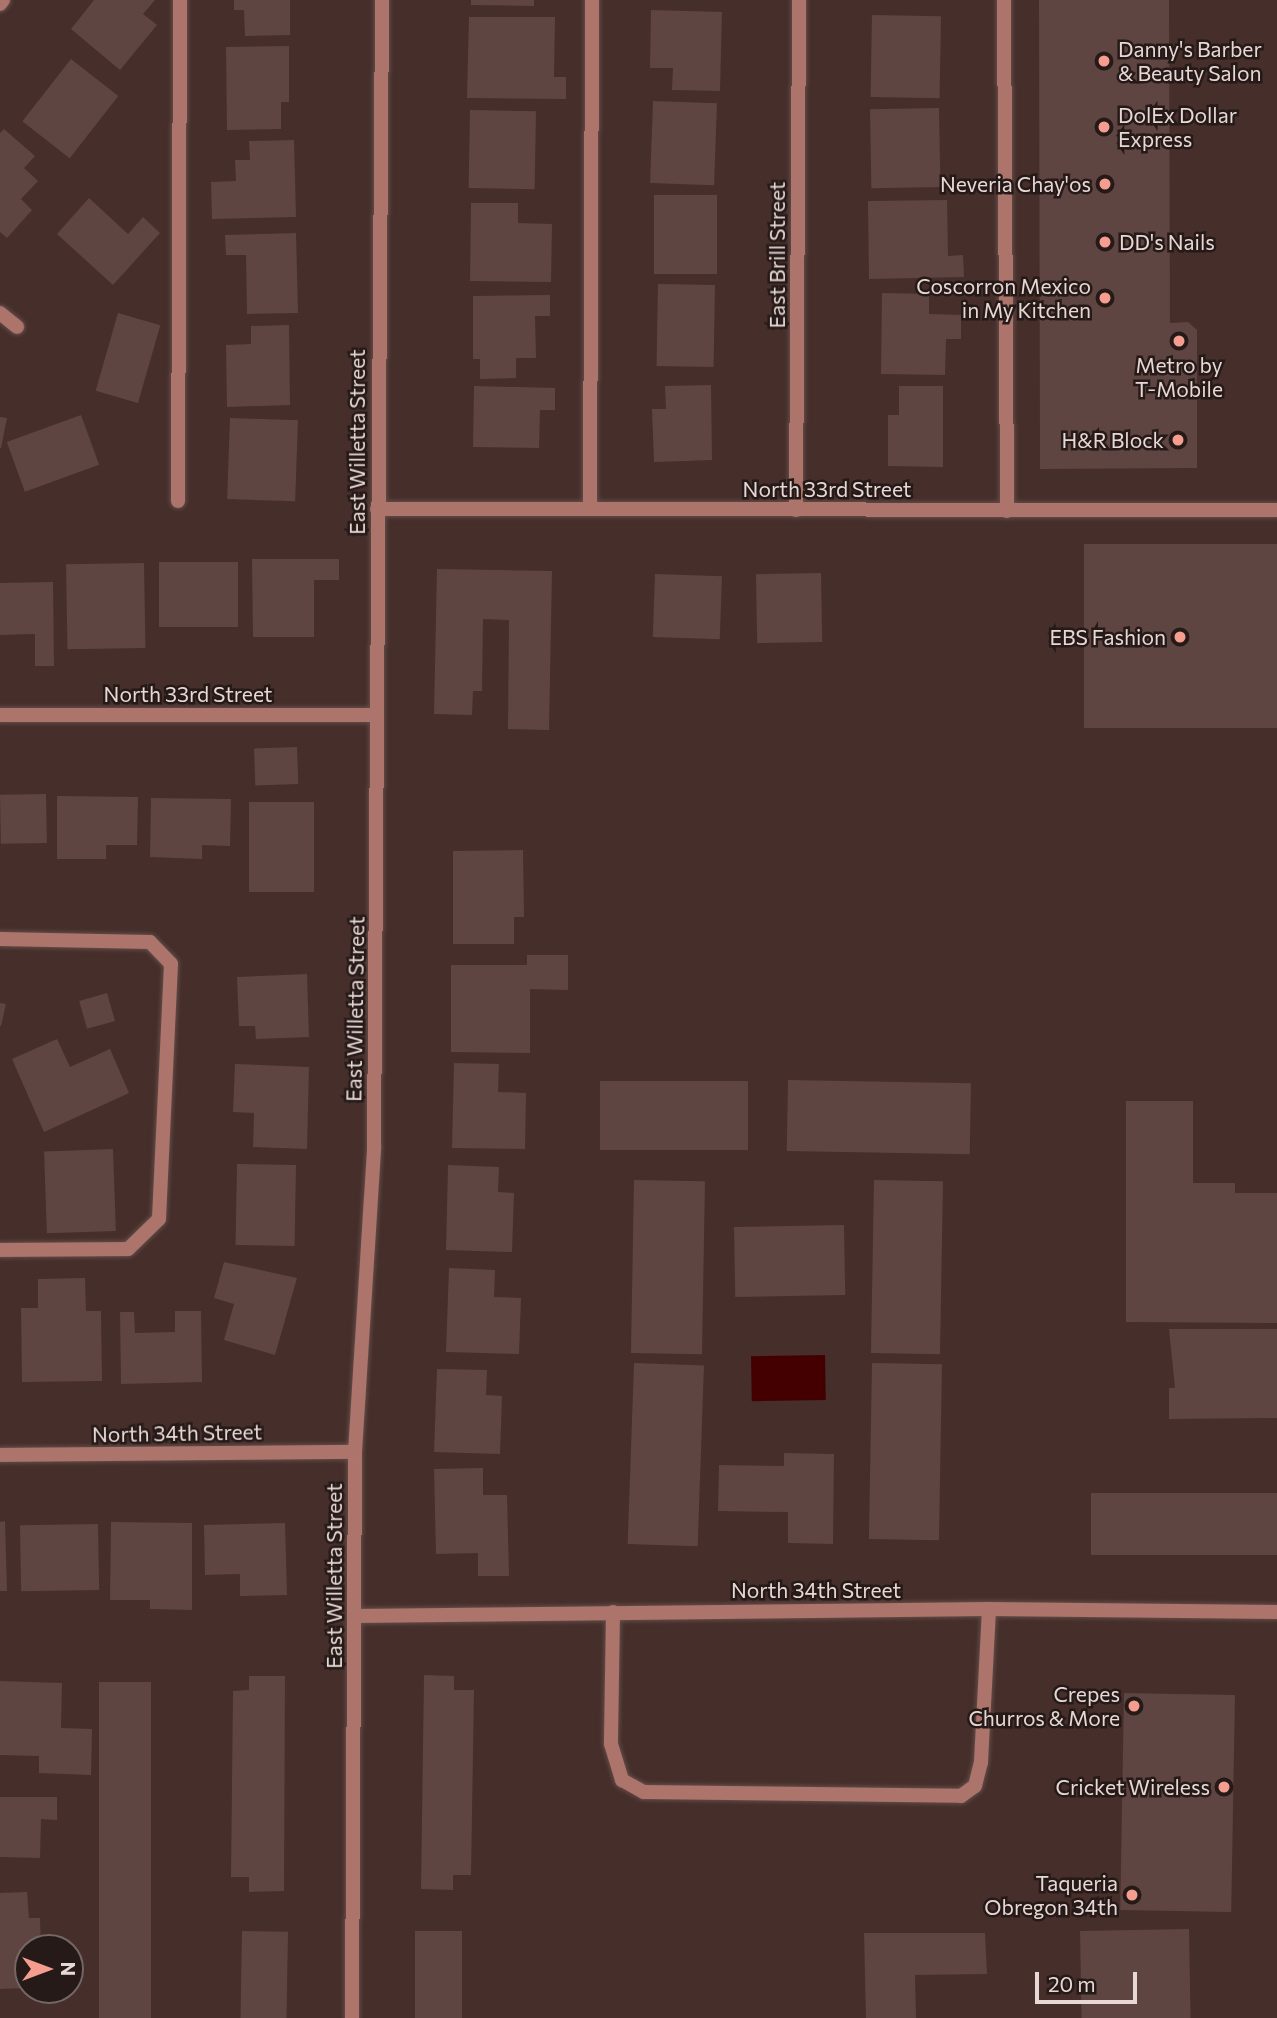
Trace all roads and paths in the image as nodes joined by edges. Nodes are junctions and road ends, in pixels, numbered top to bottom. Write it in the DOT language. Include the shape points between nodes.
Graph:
graph roads {
  1 [pos="180,0"];
  2 [pos="382,0"];
  3 [pos="592,0"];
  4 [pos="799,0"];
  5 [pos="1004,0"];
  6 [pos="0,313"];
  7 [pos="17,327"];
  8 [pos="178,501"];
  9 [pos="377,509"];
  10 [pos="590,509"];
  11 [pos="796,510"];
  12 [pos="1277,510"];
  13 [pos="1007,511"];
  14 [pos="0,715"];
  15 [pos="377,715"];
  16 [pos="0,939"];
  17 [pos="0,1250"];
  18 [pos="355,1452"];
  19 [pos="0,1455"];
  20 [pos="989,1609"];
  21 [pos="613,1612"];
  22 [pos="1277,1612"];
  23 [pos="355,1616"];
  24 [pos="352,2018"];
  1 -- 8 [label="street"];
  2 -- 9 [label="street, East Willetta Street"];
  3 -- 10 [label="street"];
  4 -- 11 [label="street, East Brill Street"];
  5 -- 13 [label="street"];
  6 -- 7 [label="street"];
  9 -- 10 [label="street, North 33rd Street"];
  9 -- 15 [label="street, East Willetta Street"];
  10 -- 11 [label="street, North 33rd Street"];
  11 -- 13 [label="street, North 33rd Street"];
  12 -- 13 [label="street, North 33rd Street"];
  14 -- 15 [label="street, North 33rd Street"];
  15 -- 18 [label="street, East Willetta Street" via="374,1147"];
  16 -- 17 [label="street" via="150,942 171,964 159,1219 128,1248"];
  18 -- 19 [label="street, North 34th Street"];
  18 -- 23 [label="street, East Willetta Street"];
  20 -- 21 [label="street, North 34th Street"];
  20 -- 21 [label="street" via="981,1762 975,1786 961,1796 644,1792 622,1780 611,1744"];
  20 -- 22 [label="street, North 34th Street"];
  21 -- 23 [label="street, North 34th Street"];
  23 -- 24 [label="street, East Willetta Street"];
}
